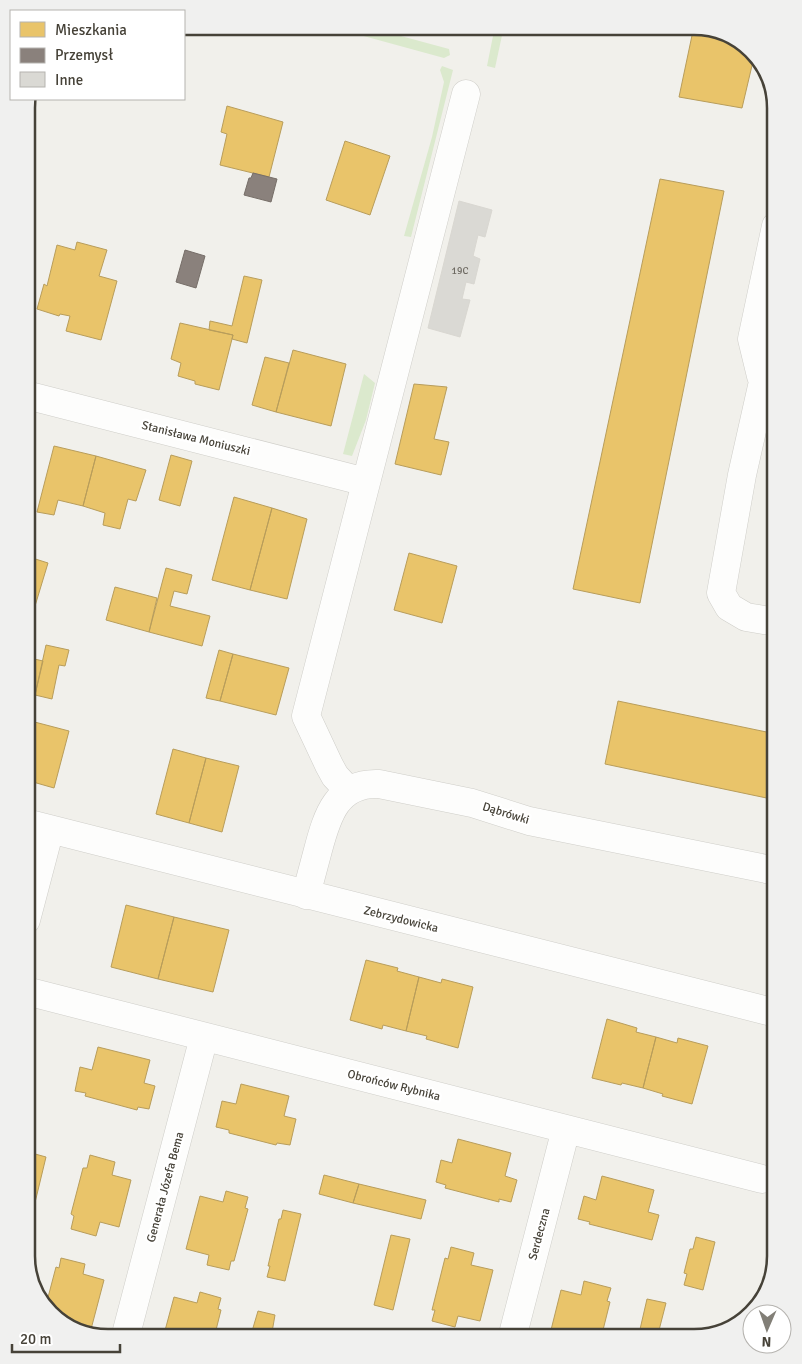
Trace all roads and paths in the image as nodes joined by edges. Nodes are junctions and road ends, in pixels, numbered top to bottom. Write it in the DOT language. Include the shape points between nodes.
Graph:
graph roads {
  1 [pos="466,94"];
  2 [pos="767,268"];
  3 [pos="767,361"];
  4 [pos="762,382"];
  5 [pos="35,396"];
  6 [pos="366,482"];
  7 [pos="767,620"];
  8 [pos="349,791"];
  9 [pos="38,826"];
  10 [pos="35,850"];
  11 [pos="767,869"];
  12 [pos="306,894"];
  13 [pos="35,993"];
  14 [pos="767,1012"];
  15 [pos="204,1037"];
  16 [pos="566,1129"];
  17 [pos="762,1179"];
  18 [pos="128,1329"];
  19 [pos="514,1329"];
  1 -- 6 [label="street"];
  2 -- 4 [label="street" via="752,339"];
  3 -- 4 [label="street"];
  4 -- 7 [label="street" via="721,593 729,607 746,616"];
  5 -- 6 [label="street, Stanisława Moniuszki"];
  6 -- 8 [label="street" via="306,716 335,776"];
  8 -- 11 [label="street, Dąbrówki" via="379,784 472,803 529,821"];
  8 -- 12 [label="street" via="338,800 328,816"];
  9 -- 10 [label="street"];
  9 -- 12 [label="street, Zebrzydowicka"];
  12 -- 14 [label="street, Zebrzydowicka"];
  13 -- 15 [label="street, Obrońców Rybnika"];
  15 -- 16 [label="street, Obrońców Rybnika"];
  15 -- 18 [label="street, Generała Józefa Bema"];
  16 -- 17 [label="street, Obrońców Rybnika"];
  16 -- 19 [label="street, Serdeczna"];
}
